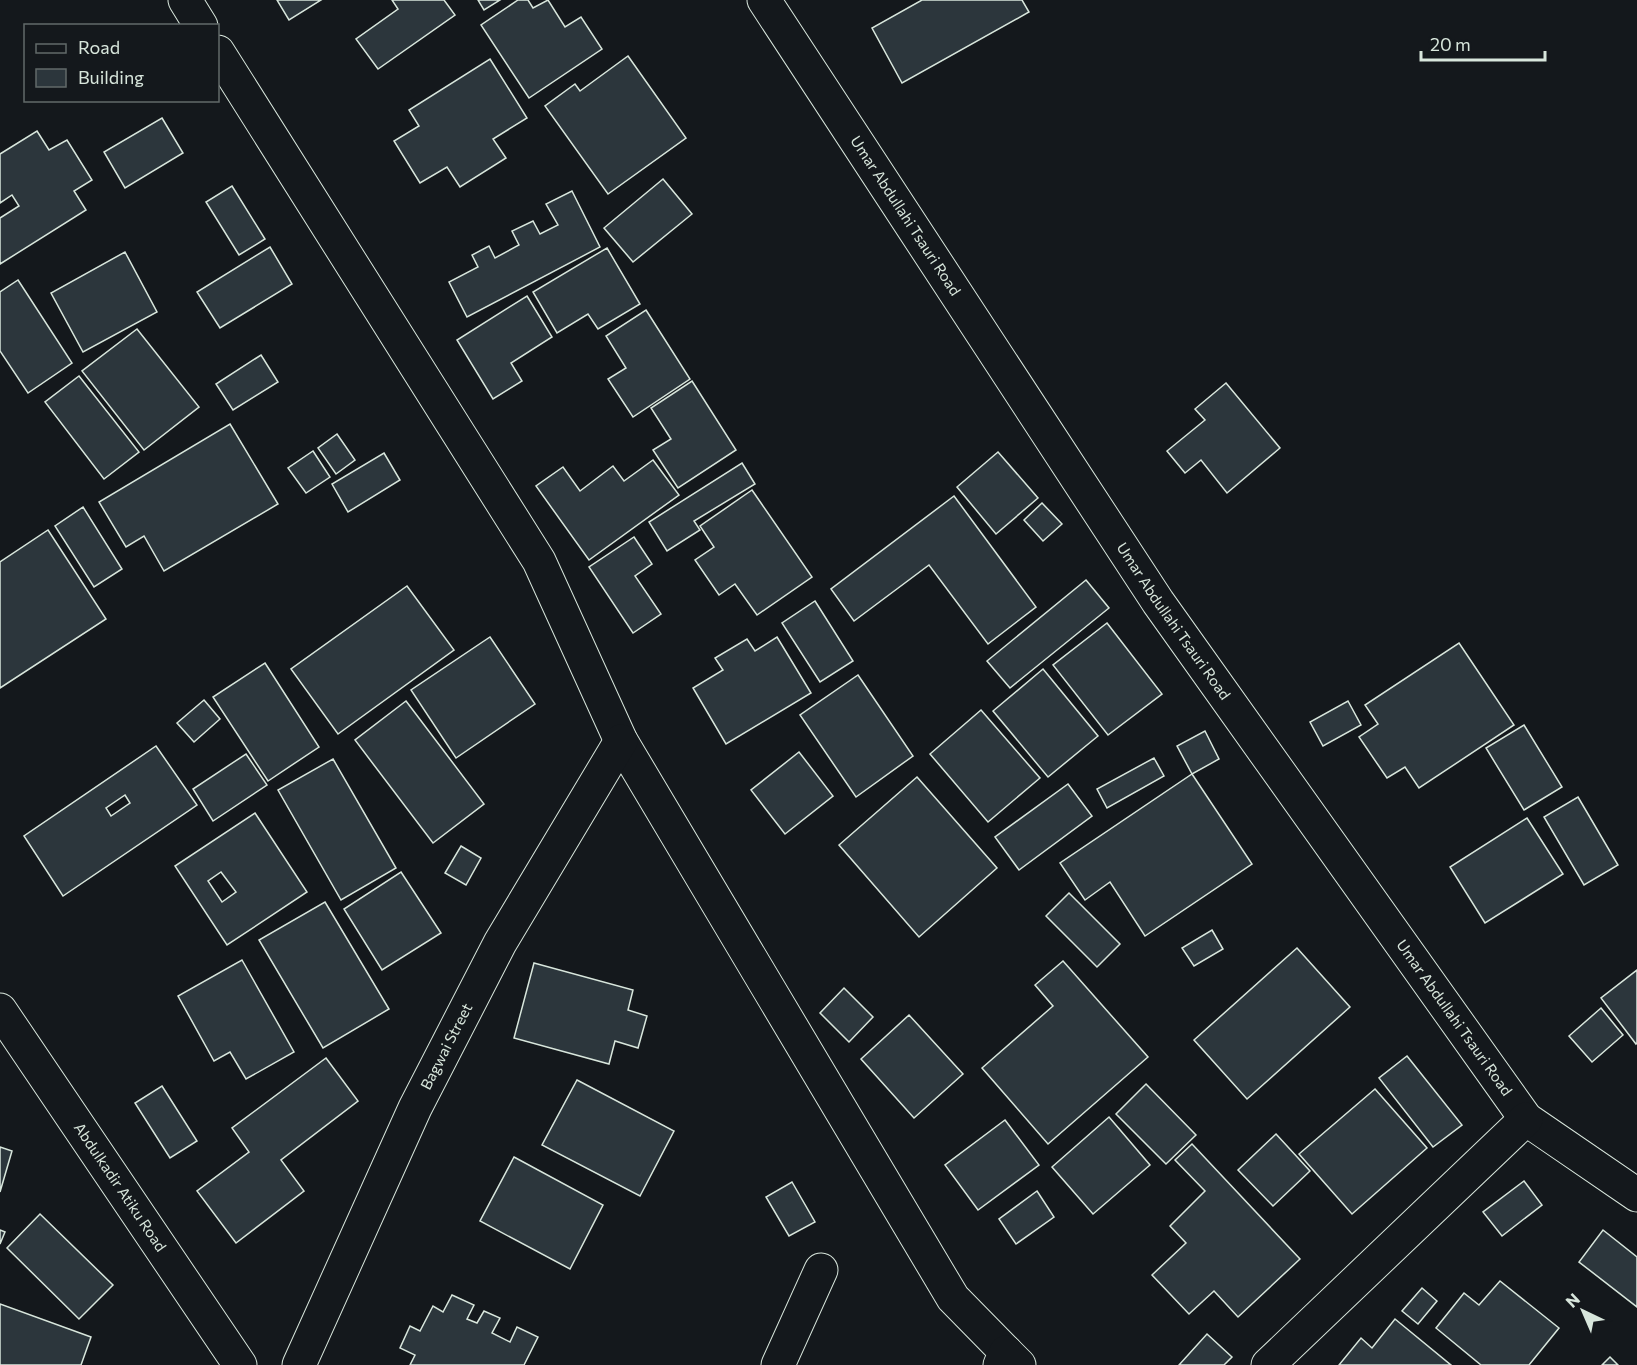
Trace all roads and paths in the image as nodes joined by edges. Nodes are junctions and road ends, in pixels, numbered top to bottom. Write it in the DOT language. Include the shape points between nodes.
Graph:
graph roads {
  1 [pos="185,0"];
  2 [pos="764,0"];
  3 [pos="200,24"];
  4 [pos="219,54"];
  5 [pos="621,741"];
  6 [pos="0,1010"];
  7 [pos="1526,1119"];
  8 [pos="1637,1195"];
  9 [pos="821,1270"];
  10 [pos="1008,1361"];
  11 [pos="240,1365"];
  12 [pos="299,1365"];
  13 [pos="778,1365"];
  14 [pos="1268,1365"];
  1 -- 3 [label="street"];
  2 -- 7 [label="street, Umar Abdullahi Tsauri Road" via="1158,602"];
  4 -- 5 [label="street" via="539,561"];
  5 -- 10 [label="street" via="953,1298"];
  5 -- 12 [label="street, Bagwai Street" via="500,943 415,1108"];
  6 -- 11 [label="street, Abdulkadir Atiku Road"];
  7 -- 8 [label="street, Umar Abdullahi Tsauri Road"];
  7 -- 14 [label="street"];
  9 -- 13 [label="street"];
}
